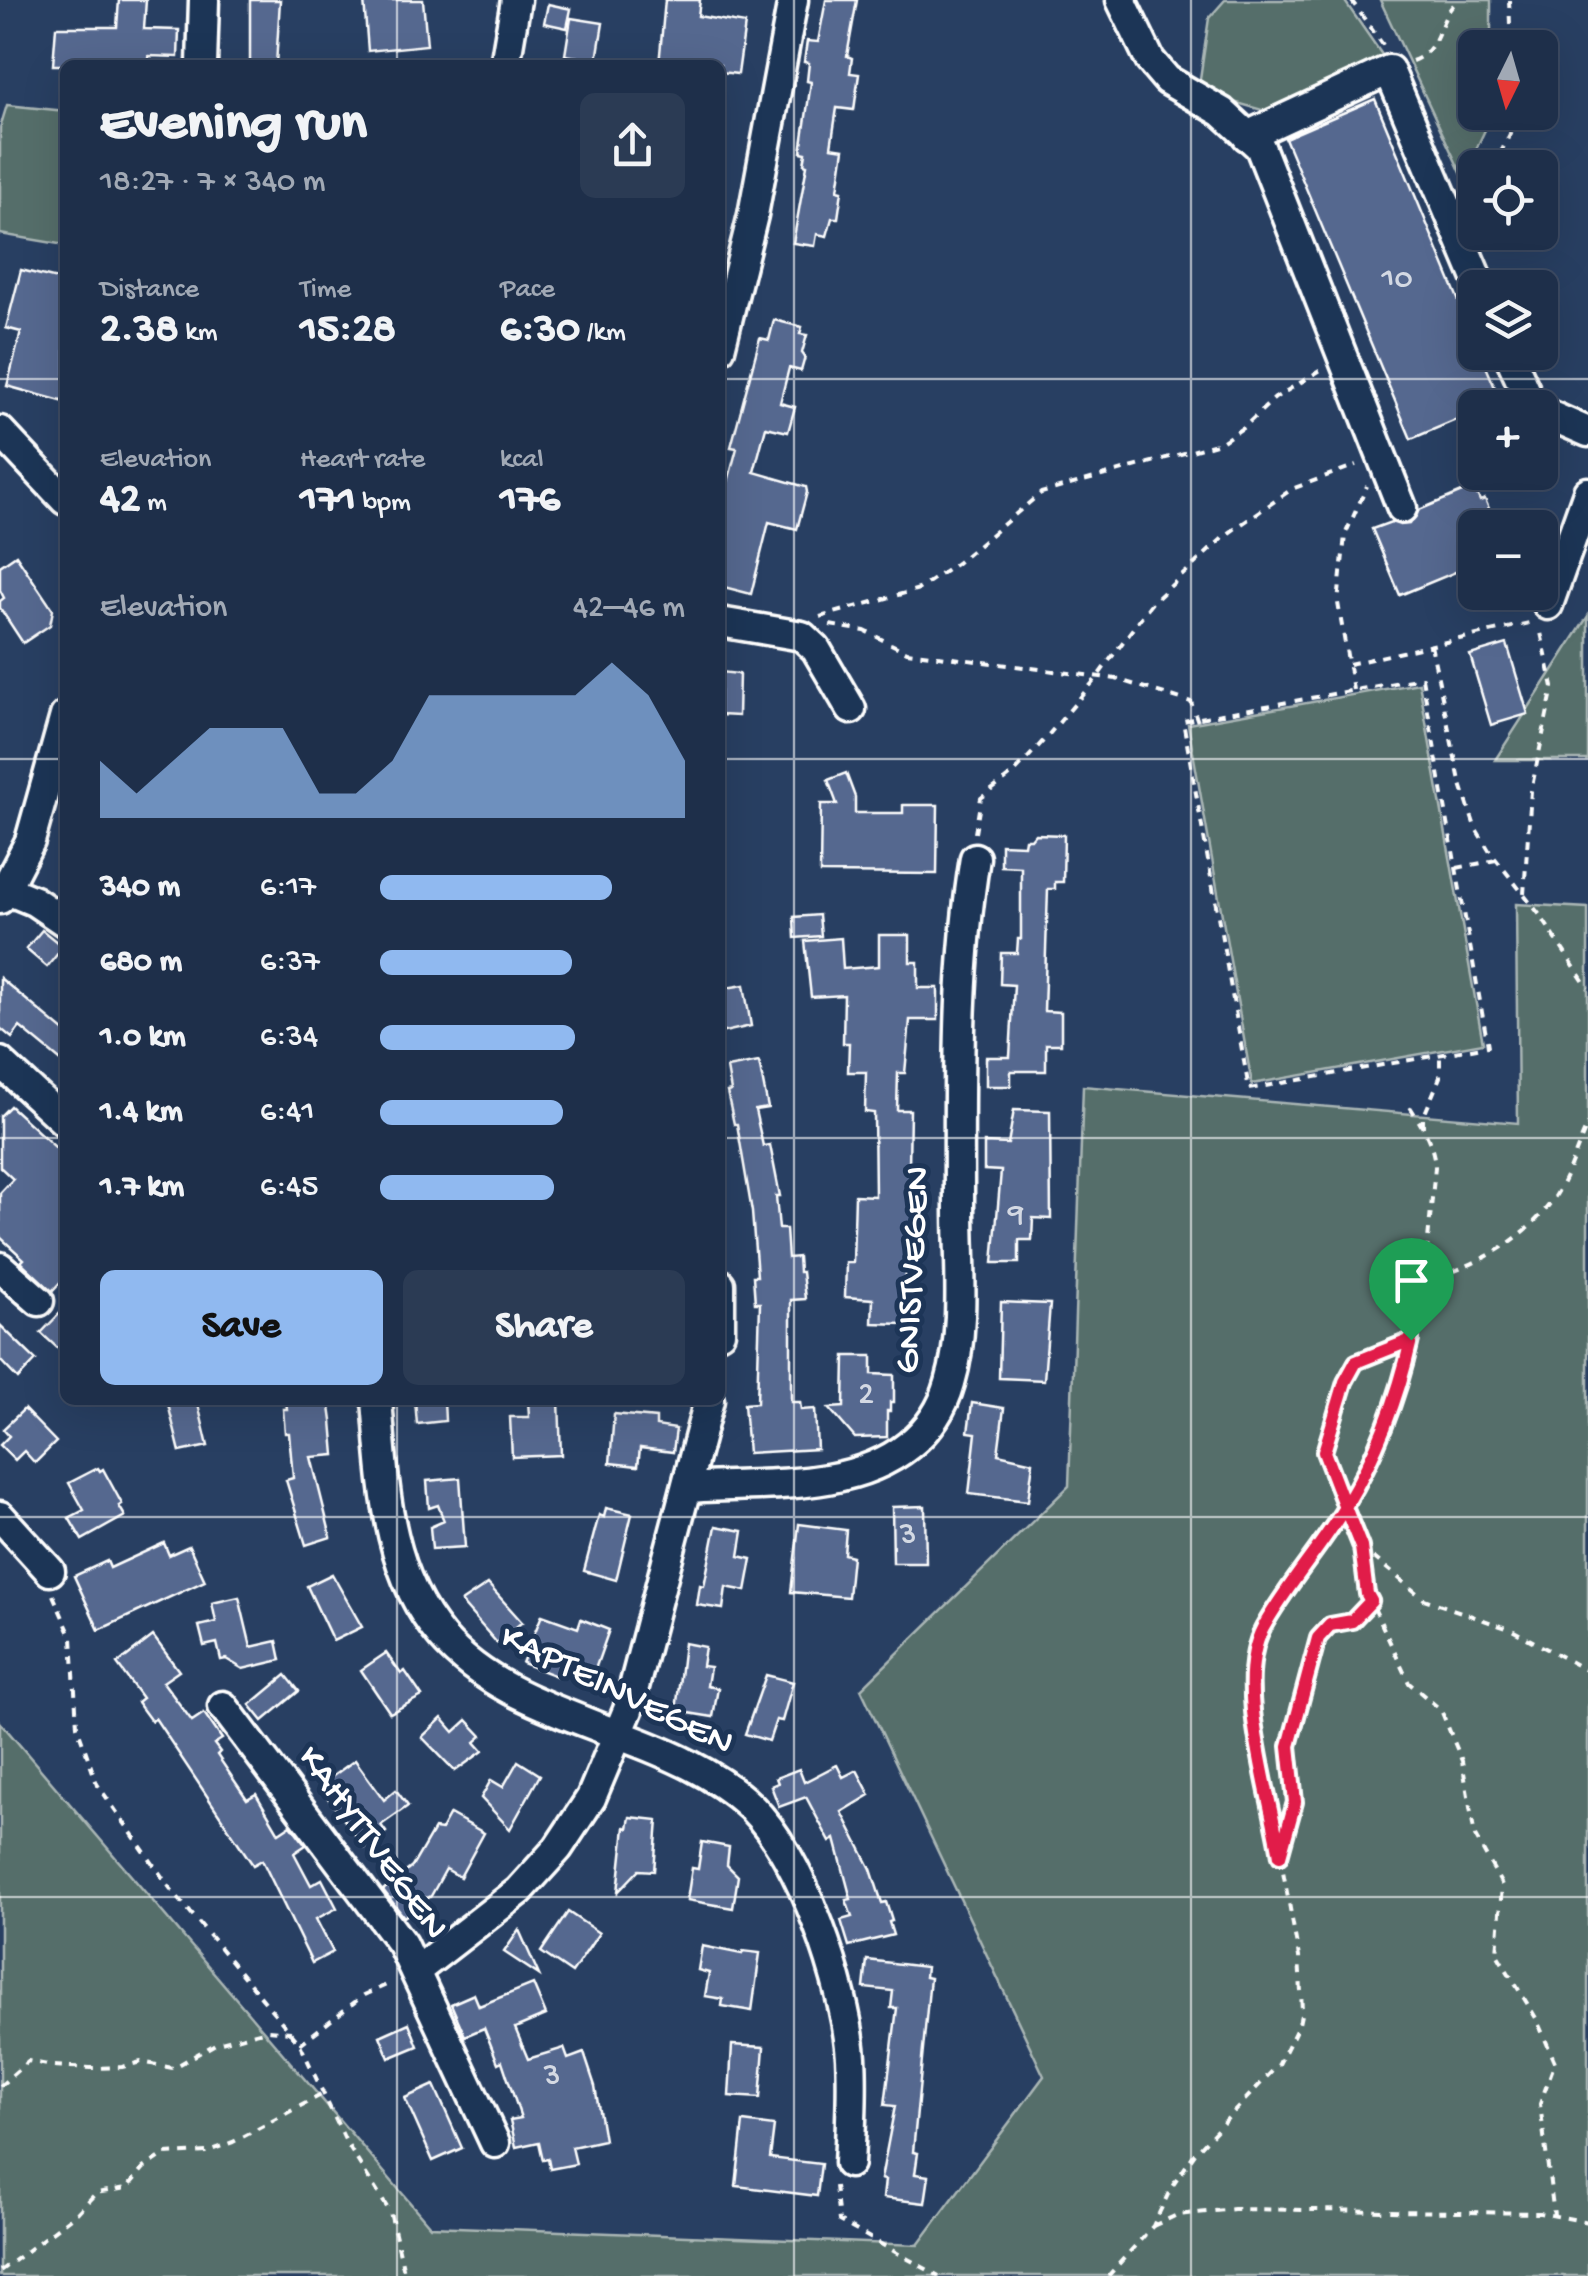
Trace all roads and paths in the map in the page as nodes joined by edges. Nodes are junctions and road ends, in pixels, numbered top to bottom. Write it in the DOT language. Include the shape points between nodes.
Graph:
graph roads {
  1 [pos="204,0"];
  2 [pos="516,0"];
  3 [pos="793,0"];
  4 [pos="1121,0"];
  5 [pos="1351,0"];
  6 [pos="1459,0"];
  7 [pos="1509,0"];
  8 [pos="1511,30"];
  9 [pos="202,60"];
  10 [pos="507,60"];
  11 [pos="1389,70"];
  12 [pos="1248,136"];
  13 [pos="1472,270"];
  14 [pos="725,329"];
  15 [pos="1343,357"];
  16 [pos="1558,418"];
  17 [pos="0,431"];
  18 [pos="1588,432"];
  19 [pos="1381,454"];
  20 [pos="1588,492"];
  21 [pos="60,495"];
  22 [pos="1402,508"];
  23 [pos="1558,577"];
  24 [pos="725,623"];
  25 [pos="806,642"];
  26 [pos="1431,645"];
  27 [pos="1348,664"];
  28 [pos="1098,676"];
  29 [pos="1354,690"];
  30 [pos="851,709"];
  31 [pos="1198,720"];
  32 [pos="60,734"];
  33 [pos="974,858"];
  34 [pos="1496,860"];
  35 [pos="1456,868"];
  36 [pos="2,891"];
  37 [pos="1524,894"];
  38 [pos="60,919"];
  39 [pos="1588,988"];
  40 [pos="1440,1055"];
  41 [pos="0,1062"];
  42 [pos="1409,1105"];
  43 [pos="60,1117"];
  44 [pos="1588,1124"];
  45 [pos="1424,1128"];
  46 [pos="0,1267"];
  47 [pos="1424,1283"];
  48 [pos="39,1301"];
  49 [pos="1411,1340"];
  50 [pos="379,1405"];
  51 [pos="709,1405"];
  52 [pos="688,1488"];
  53 [pos="1345,1507"];
  54 [pos="0,1516"];
  55 [pos="1361,1547"];
  56 [pos="51,1582"];
  57 [pos="1371,1601"];
  58 [pos="1588,1672"];
  59 [pos="223,1706"];
  60 [pos="619,1735"];
  61 [pos="1280,1856"];
  62 [pos="417,1970"];
  63 [pos="291,2032"];
  64 [pos="300,2044"];
  65 [pos="0,2086"];
  66 [pos="324,2094"];
  67 [pos="494,2143"];
  68 [pos="850,2164"];
  69 [pos="1554,2215"];
  70 [pos="1588,2222"];
  71 [pos="1153,2226"];
  72 [pos="0,2271"];
  73 [pos="405,2276"];
  74 [pos="939,2276"];
  75 [pos="1108,2276"];
  1 -- 9 [label="street"];
  2 -- 10 [label="street"];
  3 -- 14 [label="street"];
  4 -- 12 [label="street" via="1167,80"];
  5 -- 11 [label="path" via="1394,62"];
  6 -- 11 [label="path" via="1449,7 1436,44"];
  7 -- 8 [label="path"];
  11 -- 12 [label="street"];
  11 -- 13 [label="street"];
  12 -- 15 [label="street" via="1260,147"];
  15 -- 19 [label="street"];
  15 -- 25 [label="path" via="1275,398 1220,443 1041,492 919,588 811,620"];
  16 -- 18 [label="street"];
  17 -- 21 [label="street"];
  19 -- 22 [label="street"];
  19 -- 27 [label="path" via="1344,535 1338,603"];
  19 -- 28 [label="path" via="1292,490 1226,535 1150,605"];
  20 -- 23 [label="street"];
  24 -- 25 [label="street"];
  25 -- 28 [label="path" via="811,626 833,624 907,652"];
  25 -- 30 [label="street"];
  26 -- 27 [label="path"];
  26 -- 34 [label="path" via="1460,781"];
  26 -- 37 [label="path" via="1538,620 1553,688 1531,792"];
  27 -- 29 [label="path"];
  28 -- 31 [label="path" via="1182,698"];
  28 -- 33 [label="path" via="1014,773 981,798"];
  29 -- 31 [label="path"];
  29 -- 35 [label="path" via="1422,678"];
  31 -- 40 [label="path" via="1183,721 1249,1089"];
  32 -- 36 [label="street" via="30,841"];
  33 -- 52 [label="street, GNISTVEGEN" via="962,969 958,1320 942,1405 907,1447 857,1471"];
  34 -- 35 [label="path"];
  34 -- 37 [label="path"];
  35 -- 40 [label="path" via="1488,1046"];
  36 -- 38 [label="street"];
  37 -- 39 [label="path"];
  40 -- 45 [label="path"];
  41 -- 43 [label="street"];
  42 -- 45 [label="path"];
  44 -- 47 [label="path" via="1553,1200 1525,1229 1484,1261"];
  45 -- 47 [label="path" via="1435,1167"];
  46 -- 48 [label="street"];
  47 -- 49 [label="path"];
  49 -- 53 [label="path" via="1402,1384"];
  49 -- 53 [label="path" via="1356,1362 1345,1382 1324,1452"];
  50 -- 60 [label="street, KAPTEINVEGEN" via="392,1534 426,1615 461,1655 498,1683"];
  51 -- 52 [label="street"];
  52 -- 60 [label="street"];
  53 -- 55 [label="path"];
  53 -- 61 [label="path" via="1260,1632 1256,1650 1253,1710"];
  54 -- 56 [label="street"];
  55 -- 57 [label="path"];
  55 -- 58 [label="path" via="1424,1599 1512,1630"];
  56 -- 63 [label="path" via="72,1638 77,1726 96,1784 170,1888"];
  57 -- 61 [label="path" via="1352,1621 1330,1625 1318,1638 1289,1746 1295,1802"];
  57 -- 69 [label="path" via="1409,1683 1441,1710 1462,1761 1475,1836 1502,1885 1497,1954 1555,2062 1540,2104"];
  59 -- 62 [label="street, KAHYTTVEGEN"];
  60 -- 62 [label="street" via="591,1798 536,1873"];
  60 -- 68 [label="street, KAPTEINVEGEN" via="698,1770 749,1804 796,1873 849,2036"];
  61 -- 71 [label="path" via="1299,1957 1299,2024 1279,2064 1195,2153"];
  62 -- 64 [label="path" via="364,1995"];
  62 -- 67 [label="street, KAHYTTVEGEN"];
  63 -- 64 [label="path"];
  63 -- 65 [label="path" via="267,2030 217,2043 172,2068 28,2060"];
  64 -- 66 [label="path"];
  66 -- 72 [label="path" via="220,2147 164,2154 126,2188 96,2193"];
  66 -- 73 [label="path" via="390,2212"];
  68 -- 74 [label="path" via="834,2189 840,2221"];
  69 -- 70 [label="path"];
  69 -- 71 [label="path" via="1234,2209 1176,2215"];
  71 -- 75 [label="path"];
}
